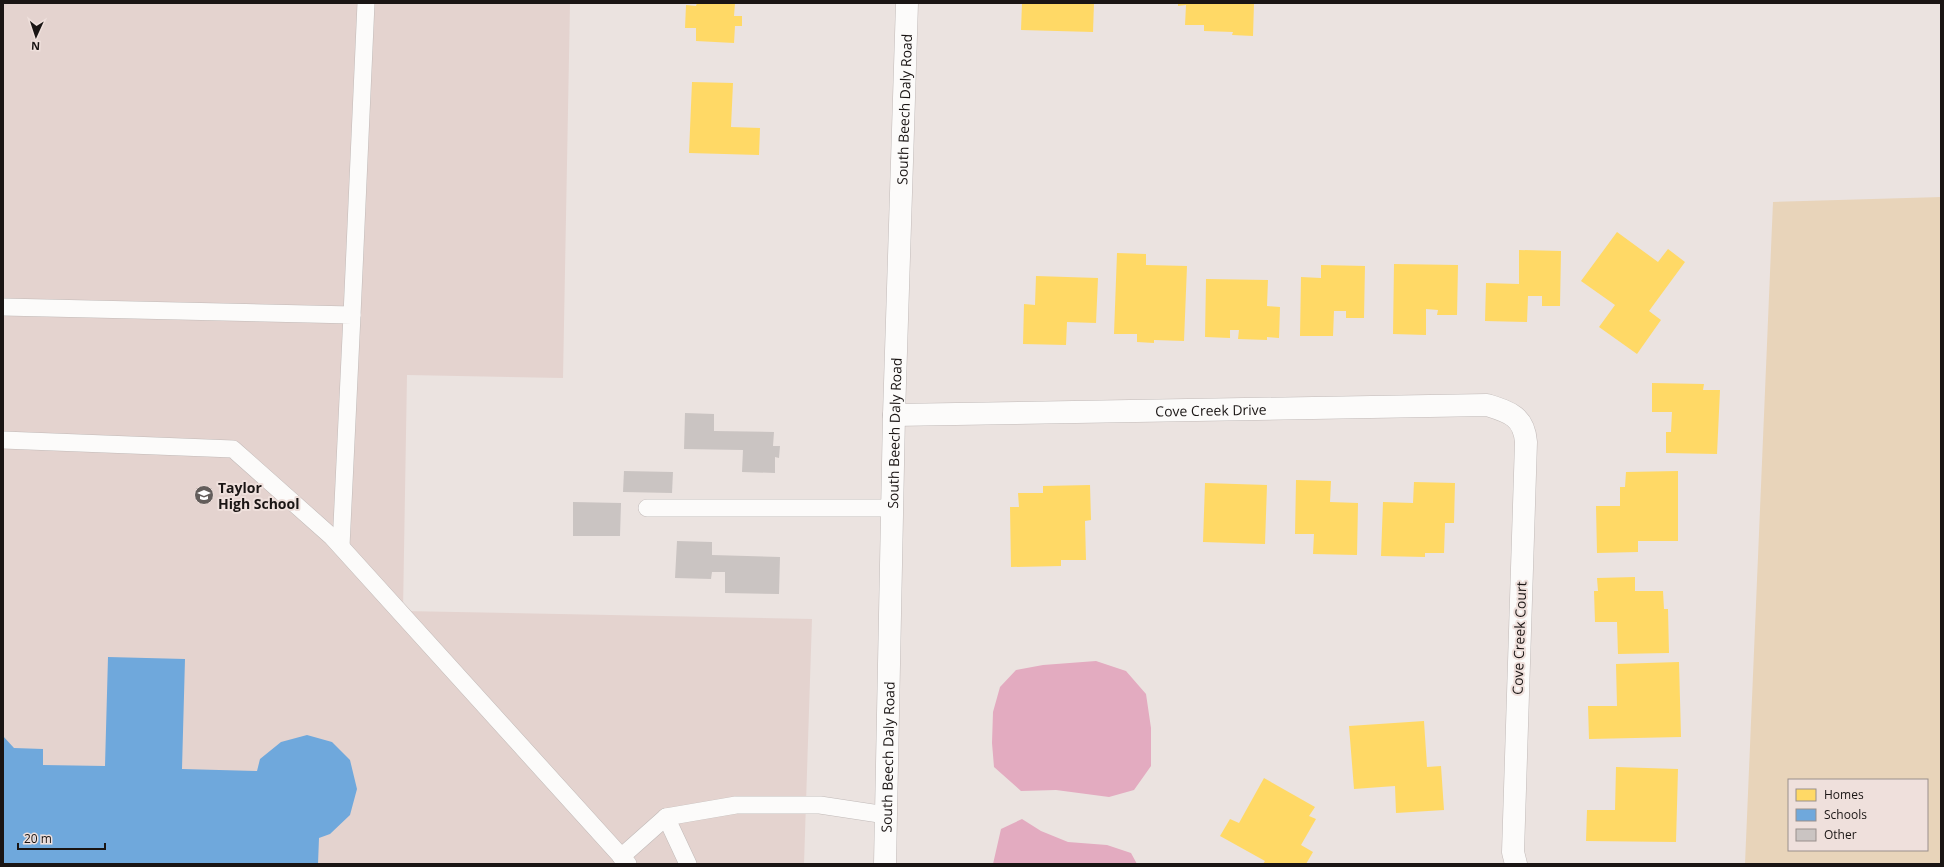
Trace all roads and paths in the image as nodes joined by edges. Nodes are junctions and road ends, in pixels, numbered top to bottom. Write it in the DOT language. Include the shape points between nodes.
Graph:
graph roads {
  1 [pos="366,3"];
  2 [pos="907,3"];
  3 [pos="3,307"];
  4 [pos="352,315"];
  5 [pos="894,415"];
  6 [pos="1522,425"];
  7 [pos="3,440"];
  8 [pos="648,508"];
  9 [pos="892,508"];
  10 [pos="341,546"];
  11 [pos="886,815"];
  12 [pos="666,817"];
  13 [pos="625,860"];
  14 [pos="1510,860"];
  15 [pos="688,864"];
  16 [pos="885,864"];
  1 -- 4 [label="lane"];
  2 -- 5 [label="street, South Beech Daly Road"];
  3 -- 4 [label="lane"];
  4 -- 10 [label="lane"];
  5 -- 6 [label="street, Cove Creek Drive" via="1487,405 1509,412"];
  5 -- 9 [label="street, South Beech Daly Road"];
  6 -- 14 [label="street, Cove Creek Court" via="1526,432 1526,442"];
  7 -- 10 [label="lane" via="233,449"];
  8 -- 9 [label="lane"];
  9 -- 11 [label="street, South Beech Daly Road"];
  10 -- 13 [label="lane"];
  11 -- 12 [label="lane" via="820,805 736,805"];
  11 -- 16 [label="street, South Beech Daly Road"];
  12 -- 13 [label="lane"];
  12 -- 15 [label="lane"];
}
